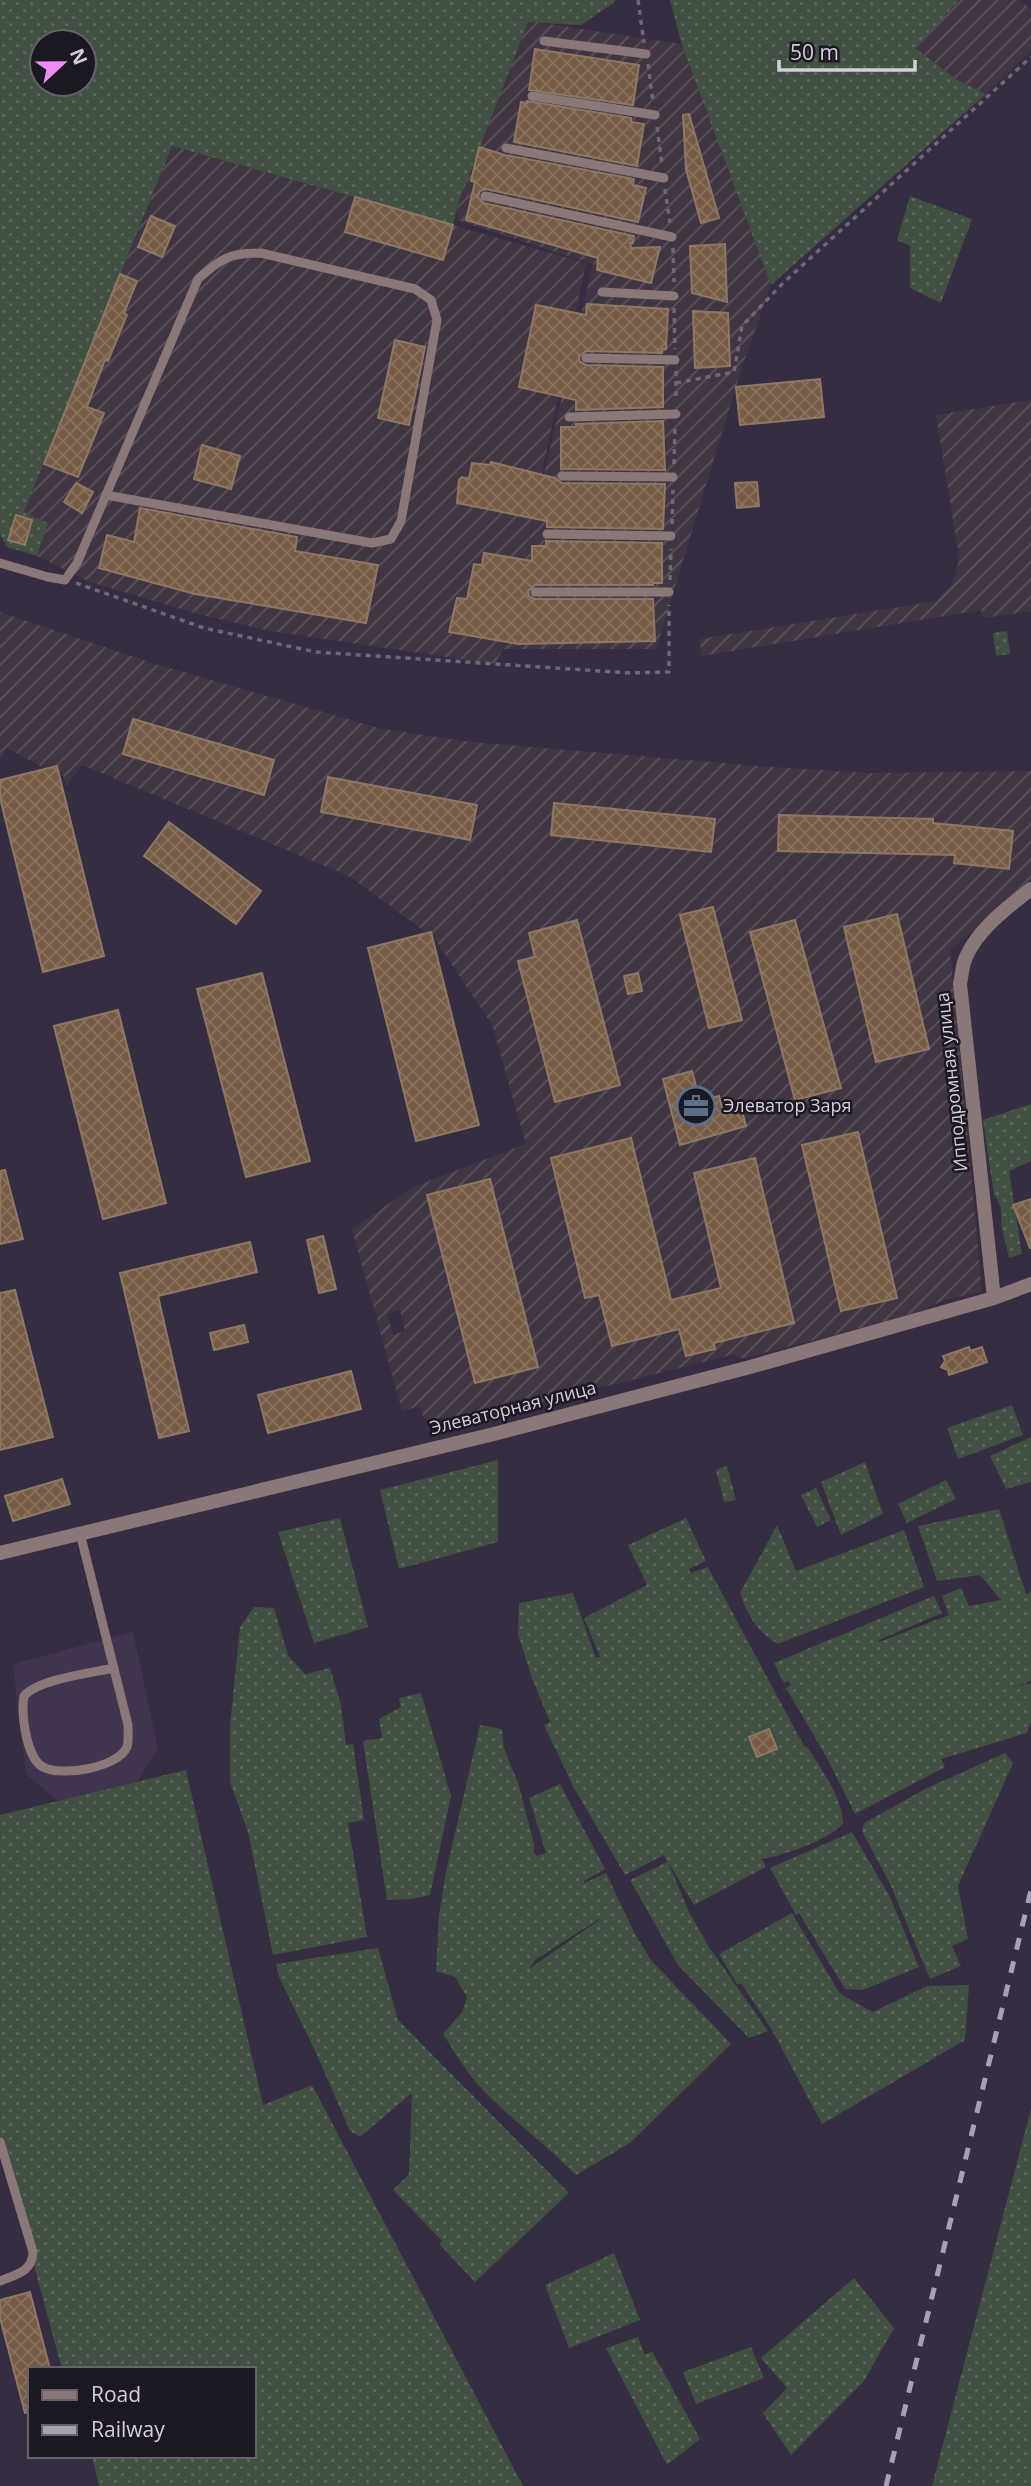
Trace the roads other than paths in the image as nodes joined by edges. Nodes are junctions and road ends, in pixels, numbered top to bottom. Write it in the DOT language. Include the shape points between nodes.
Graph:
graph roads {
  1 [pos="544,41"];
  2 [pos="646,54"];
  3 [pos="532,96"];
  4 [pos="655,115"];
  5 [pos="506,148"];
  6 [pos="664,178"];
  7 [pos="485,196"];
  8 [pos="672,237"];
  9 [pos="602,292"];
  10 [pos="674,296"];
  11 [pos="586,358"];
  12 [pos="676,360"];
  13 [pos="676,414"];
  14 [pos="569,417"];
  15 [pos="562,476"];
  16 [pos="673,478"];
  17 [pos="106,495"];
  18 [pos="547,534"];
  19 [pos="671,536"];
  20 [pos="0,563"];
  21 [pos="536,592"];
  22 [pos="669,592"];
  23 [pos="1031,889"];
  24 [pos="1031,1284"];
  25 [pos="994,1298"];
  26 [pos="80,1533"];
  27 [pos="0,1553"];
  28 [pos="114,1668"];
  29 [pos="0,2143"];
  30 [pos="0,2281"];
  1 -- 2 [label="lane"];
  3 -- 4 [label="lane"];
  5 -- 6 [label="lane"];
  7 -- 8 [label="lane"];
  9 -- 10 [label="lane"];
  11 -- 12 [label="lane"];
  13 -- 14 [label="lane"];
  15 -- 16 [label="lane"];
  17 -- 17 [label="lane" via="198,279 215,263 237,253 261,253 415,289 431,300 437,320 401,521 391,538 372,543"];
  17 -- 20 [label="lane" via="65,580"];
  18 -- 19 [label="lane"];
  21 -- 22 [label="lane"];
  23 -- 25 [label="street, Ипподромная улица" via="974,941 964,959 960,984"];
  24 -- 25 [label="street, Элеваторная улица"];
  25 -- 26 [label="street, Элеваторная улица" via="494,1434"];
  26 -- 27 [label="street, Элеваторная улица"];
  26 -- 28 [label="lane"];
  28 -- 28 [label="lane" via="128,1725 122,1754 103,1765 66,1772 43,1767 28,1744 24,1696 43,1685"];
  29 -- 30 [label="lane" via="33,2252 29,2268"];
}
